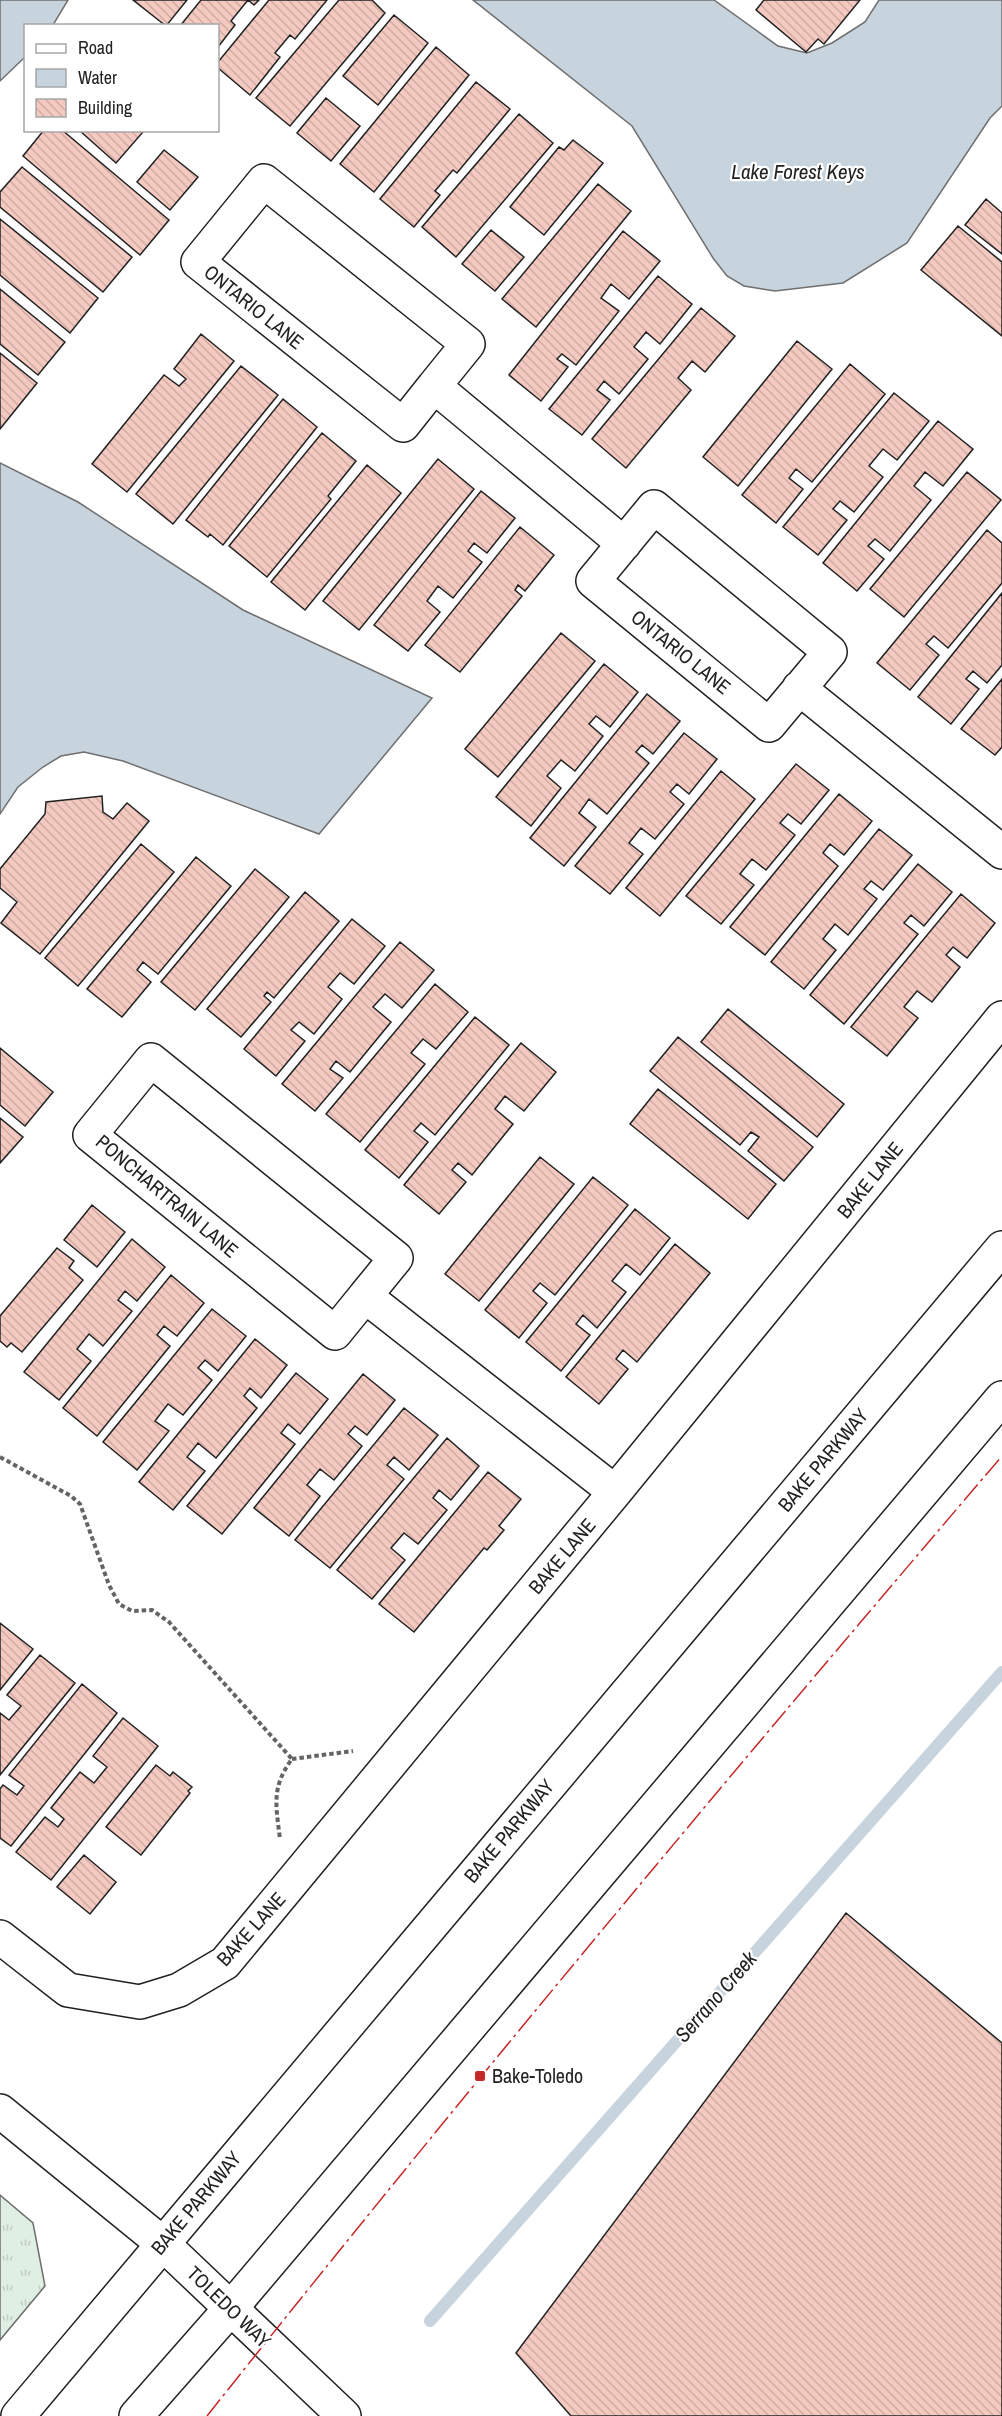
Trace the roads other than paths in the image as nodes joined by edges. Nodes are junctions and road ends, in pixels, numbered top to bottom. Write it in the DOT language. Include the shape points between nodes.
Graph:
graph roads {
  1 [pos="434,386"];
  2 [pos="624,544"];
  3 [pos="800,688"];
  4 [pos="1002,852"];
  5 [pos="1002,1018"];
  6 [pos="1002,1248"];
  7 [pos="365,1296"];
  8 [pos="1002,1398"];
  9 [pos="615,1492"];
  10 [pos="0,1937"];
  11 [pos="0,2111"];
  12 [pos="162,2243"];
  13 [pos="231,2308"];
  14 [pos="18,2416"];
  15 [pos="136,2416"];
  16 [pos="344,2416"];
  1 -- 1 [label="street, ONTARIO LANE" via="468,344 264,181 198,262 403,425"];
  1 -- 2 [label="street"];
  2 -- 3 [label="street, ONTARIO LANE" via="654,507 830,652"];
  2 -- 3 [label="street, ONTARIO LANE" via="593,581 769,725"];
  3 -- 4 [label="street"];
  5 -- 9 [label="street, BAKE LANE"];
  6 -- 12 [label="street, BAKE PARKWAY"];
  7 -- 7 [label="street, PONCHARTRAIN LANE" via="396,1258 151,1060 90,1135 335,1334"];
  7 -- 9 [label="street"];
  8 -- 13 [label="street"];
  9 -- 10 [label="street, BAKE LANE" via="225,1963 179,1990 140,2002 68,1990"];
  11 -- 12 [label="street, TOLEDO WAY"];
  12 -- 13 [label="street, TOLEDO WAY"];
  12 -- 14 [label="street, BAKE PARKWAY"];
  13 -- 15 [label="street"];
  13 -- 16 [label="street, TOLEDO WAY"];
}
